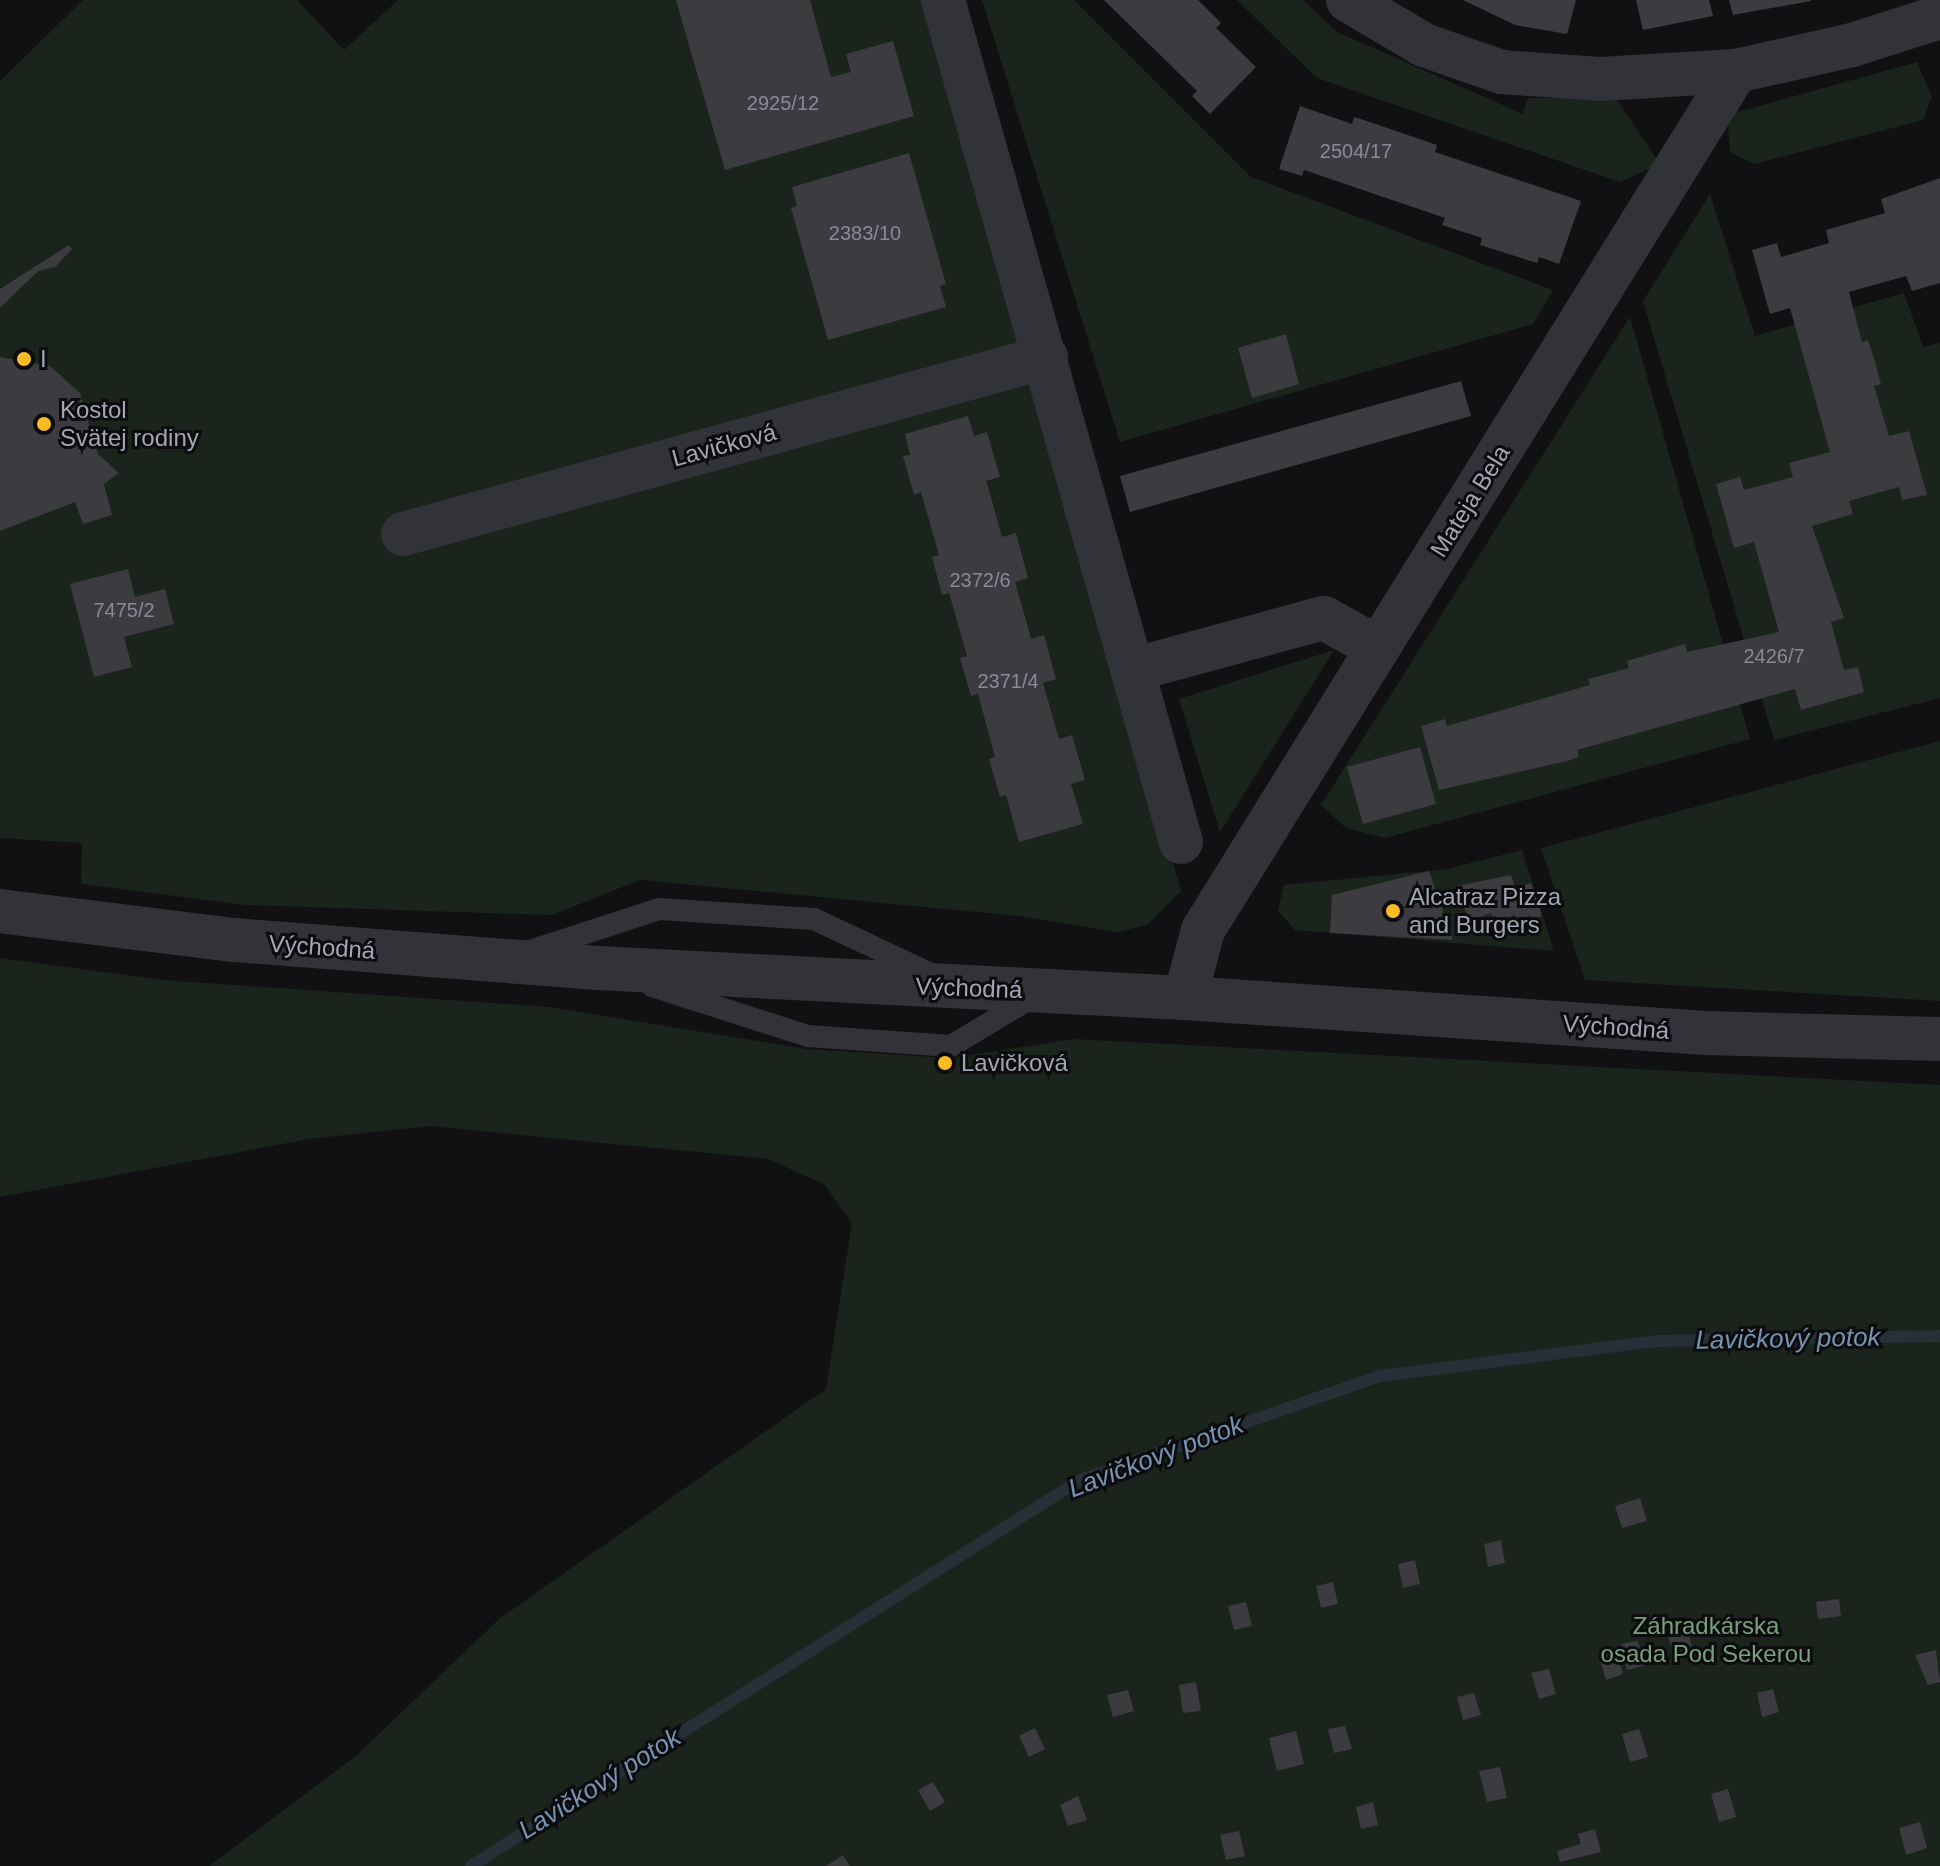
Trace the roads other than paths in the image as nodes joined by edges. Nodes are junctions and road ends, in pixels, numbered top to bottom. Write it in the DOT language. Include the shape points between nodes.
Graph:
graph roads {
  1 [pos="943,0"];
  2 [pos="1348,0"];
  3 [pos="1940,17"];
  4 [pos="1736,71"];
  5 [pos="1046,357"];
  6 [pos="403,534"];
  7 [pos="1378,648"];
  8 [pos="1132,670"];
  9 [pos="1181,842"];
  10 [pos="0,911"];
  11 [pos="503,960"];
  12 [pos="598,968"];
  13 [pos="963,988"];
  14 [pos="1044,991"];
  15 [pos="1185,998"];
  16 [pos="1940,1039"];
  1 -- 5 [label="street"];
  2 -- 4 [label="street" via="1424,45 1501,72 1600,79"];
  3 -- 4 [label="street" via="1852,45"];
  4 -- 7 [label="street, Mateja Bela"];
  5 -- 6 [label="street, Lavičková"];
  5 -- 8 [label="street"];
  7 -- 8 [label="street" via="1324,618"];
  7 -- 15 [label="street, Mateja Bela" via="1203,930"];
  8 -- 9 [label="street"];
  10 -- 11 [label="street, Východná" via="163,933"];
  11 -- 12 [label="street, Východná"];
  11 -- 13 [label="lane" via="659,909 814,919"];
  12 -- 13 [label="street, Východná"];
  12 -- 14 [label="lane" via="808,1036 951,1046"];
  13 -- 14 [label="street, Východná"];
  14 -- 15 [label="street, Východná"];
  15 -- 16 [label="street, Východná" via="1706,1033"];
}
